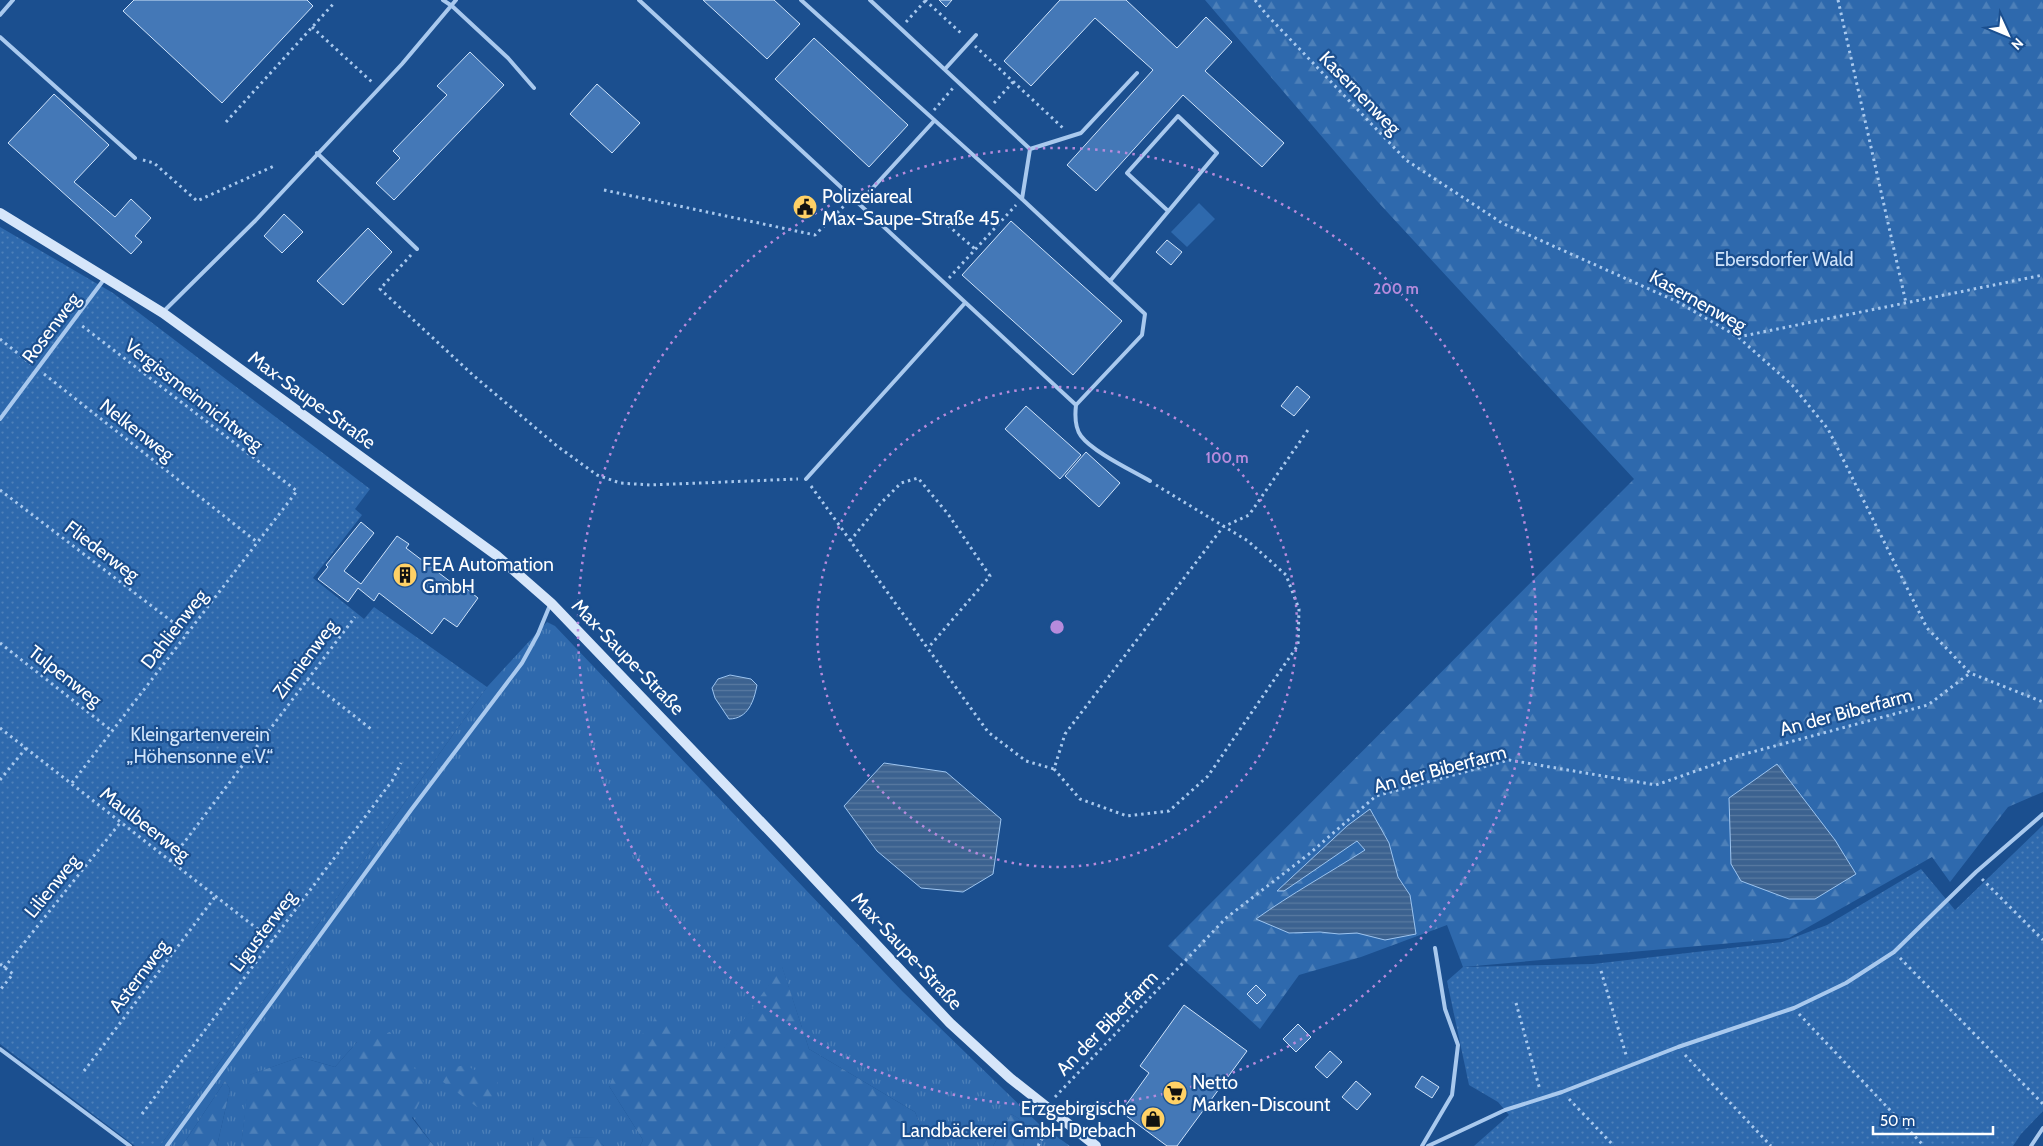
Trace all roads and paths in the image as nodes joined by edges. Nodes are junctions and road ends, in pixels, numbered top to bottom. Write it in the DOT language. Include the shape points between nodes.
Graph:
graph roads {
  1 [pos="13,0"];
  2 [pos="443,0"];
  3 [pos="456,0"];
  4 [pos="639,0"];
  5 [pos="801,0"];
  6 [pos="870,0"];
  7 [pos="926,0"];
  8 [pos="1255,0"];
  9 [pos="1838,0"];
  10 [pos="335,2"];
  11 [pos="452,6"];
  12 [pos="0,15"];
  13 [pos="312,27"];
  14 [pos="901,28"];
  15 [pos="976,35"];
  16 [pos="0,37"];
  17 [pos="970,41"];
  18 [pos="945,69"];
  19 [pos="1137,73"];
  20 [pos="1014,81"];
  21 [pos="378,88"];
  22 [pos="534,88"];
  23 [pos="988,110"];
  24 [pos="934,121"];
  25 [pos="226,122"];
  26 [pos="1068,139"];
  27 [pos="1030,149"];
  28 [pos="317,153"];
  29 [pos="135,158"];
  30 [pos="274,166"];
  31 [pos="604,190"];
  32 [pos="1022,199"];
  33 [pos="859,203"];
  34 [pos="1168,210"];
  35 [pos="0,213"];
  36 [pos="944,221"];
  37 [pos="830,222"];
  38 [pos="417,249"];
  39 [pos="976,250"];
  40 [pos="106,276"];
  41 [pos="2043,276"];
  42 [pos="1110,281"];
  43 [pos="944,284"];
  44 [pos="965,303"];
  45 [pos="1906,303"];
  46 [pos="163,313"];
  47 [pos="75,320"];
  48 [pos="1738,336"];
  49 [pos="0,340"];
  50 [pos="38,369"];
  51 [pos="1076,405"];
  52 [pos="0,418"];
  53 [pos="1310,427"];
  54 [pos="806,479"];
  55 [pos="1150,481"];
  56 [pos="0,490"];
  57 [pos="297,491"];
  58 [pos="1223,526"];
  59 [pos="850,541"];
  60 [pos="257,542"];
  61 [pos="551,603"];
  62 [pos="354,617"];
  63 [pos="188,633"];
  64 [pos="0,643"];
  65 [pos="928,648"];
  66 [pos="1970,673"];
  67 [pos="307,679"];
  68 [pos="2043,702"];
  69 [pos="0,728"];
  70 [pos="371,729"];
  71 [pos="112,731"];
  72 [pos="26,748"];
  73 [pos="401,763"];
  74 [pos="1054,769"];
  75 [pos="0,780"];
  76 [pos="72,783"];
  77 [pos="2043,814"];
  78 [pos="120,823"];
  79 [pos="170,861"];
  80 [pos="1976,872"];
  81 [pos="215,896"];
  82 [pos="2043,940"];
  83 [pos="273,941"];
  84 [pos="1435,948"];
  85 [pos="1894,952"];
  86 [pos="0,964"];
  87 [pos="4,968"];
  88 [pos="1601,971"];
  89 [pos="0,990"];
  90 [pos="1516,1003"];
  91 [pos="1794,1008"];
  92 [pos="1678,1047"];
  93 [pos="0,1050"];
  94 [pos="1630,1065"];
  95 [pos="84,1071"];
  96 [pos="1562,1092"];
  97 [pos="1542,1098"];
  98 [pos="2043,1104"];
  99 [pos="1045,1107"];
  100 [pos="142,1114"];
  101 [pos="1055,1114"];
  102 [pos="2043,1128"];
  103 [pos="130,1146"];
  104 [pos="167,1146"];
  105 [pos="1038,1146"];
  106 [pos="1096,1146"];
  107 [pos="1422,1146"];
  108 [pos="1428,1146"];
  109 [pos="1614,1146"];
  110 [pos="1771,1146"];
  111 [pos="1924,1146"];
  112 [pos="2031,1146"];
  1 -- 12 [label="lane"];
  2 -- 11 [label="lane"];
  3 -- 11 [label="lane"];
  4 -- 33 [label="lane"];
  5 -- 24 [label="lane"];
  6 -- 14 [label="lane"];
  7 -- 14 [label="path"];
  7 -- 17 [label="path"];
  8 -- 48 [label="path, Kasernenweg" via="1406,160 1502,222 1678,302"];
  9 -- 45 [label="path"];
  10 -- 13 [label="path"];
  11 -- 21 [label="lane"];
  11 -- 22 [label="lane" via="508,58"];
  13 -- 21 [label="path"];
  13 -- 25 [label="path"];
  14 -- 18 [label="lane"];
  15 -- 17 [label="lane"];
  16 -- 29 [label="lane"];
  17 -- 18 [label="lane"];
  17 -- 20 [label="path"];
  18 -- 23 [label="lane"];
  19 -- 26 [label="lane" via="1081,134"];
  20 -- 23 [label="path"];
  20 -- 26 [label="path" via="1062,126"];
  21 -- 28 [label="lane"];
  23 -- 27 [label="lane"];
  24 -- 32 [label="lane"];
  24 -- 33 [label="lane"];
  26 -- 27 [label="lane"];
  27 -- 32 [label="lane"];
  28 -- 38 [label="lane"];
  28 -- 46 [label="lane" via="255,222"];
  29 -- 30 [label="path" via="154,163 197,201"];
  31 -- 37 [label="path" via="815,234"];
  32 -- 39 [label="path"];
  32 -- 42 [label="lane"];
  33 -- 43 [label="lane"];
  34 -- 34 [label="lane" via="1128,173 1178,116 1217,152"];
  34 -- 42 [label="lane"];
  35 -- 40 [label="street, Max-Saupe-Straße"];
  36 -- 39 [label="path"];
  38 -- 54 [label="path" via="380,288 474,376 597,475 620,483 650,486"];
  39 -- 43 [label="path"];
  40 -- 46 [label="street, Max-Saupe-Straße"];
  40 -- 47 [label="lane, Rosenweg"];
  41 -- 45 [label="path"];
  42 -- 51 [label="lane" via="1145,314 1142,335"];
  43 -- 44 [label="lane"];
  44 -- 51 [label="lane"];
  44 -- 54 [label="lane"];
  45 -- 48 [label="path"];
  46 -- 61 [label="street, Max-Saupe-Straße" via="496,554"];
  47 -- 50 [label="lane, Rosenweg"];
  47 -- 57 [label="path, Vergissmeinnichtweg"];
  48 -- 66 [label="path, Kasernenweg" via="1792,385 1828,429 1927,628"];
  49 -- 50 [label="path, Nelkenweg"];
  50 -- 52 [label="lane, Rosenweg"];
  50 -- 60 [label="path, Nelkenweg"];
  51 -- 55 [label="lane" via="1080,435 1098,450"];
  53 -- 58 [label="path" via="1249,516"];
  54 -- 59 [label="path"];
  55 -- 58 [label="path"];
  56 -- 63 [label="path, Fliederweg"];
  57 -- 60 [label="path, Dahlienweg"];
  58 -- 74 [label="path" via="1065,734"];
  58 -- 74 [label="path" via="1248,542 1286,575 1299,609 1298,645 1208,776 1169,811 1127,816 1080,799"];
  59 -- 65 [label="path"];
  59 -- 65 [label="path" via="901,483 918,478 948,514 990,576"];
  60 -- 63 [label="path, Dahlienweg"];
  61 -- 99 [label="street, Max-Saupe-Straße" via="950,1023"];
  61 -- 104 [label="lane" via="522,663"];
  62 -- 67 [label="path, Zinnienweg"];
  63 -- 71 [label="path, Dahlienweg"];
  64 -- 71 [label="path, Tulpenweg"];
  65 -- 74 [label="path" via="988,732 1026,760"];
  66 -- 68 [label="path, Kasernenweg"];
  66 -- 99 [label="path, An der Biberfarm" via="1928,705 1741,754 1656,785 1509,760 1376,796 1309,854 1226,918"];
  67 -- 70 [label="path"];
  67 -- 79 [label="path, Zinnienweg"];
  69 -- 72 [label="path, Maulbeerweg"];
  71 -- 76 [label="path, Dahlienweg"];
  72 -- 75 [label="path"];
  72 -- 76 [label="path, Maulbeerweg"];
  73 -- 83 [label="path, Ligusterweg" via="392,781"];
  76 -- 78 [label="path, Maulbeerweg"];
  77 -- 80 [label="lane"];
  78 -- 79 [label="path, Maulbeerweg"];
  78 -- 87 [label="path, Lilienweg"];
  79 -- 81 [label="path, Maulbeerweg"];
  80 -- 82 [label="path"];
  80 -- 85 [label="lane"];
  81 -- 83 [label="path, Maulbeerweg"];
  81 -- 95 [label="path, Asternweg"];
  83 -- 100 [label="path, Ligusterweg"];
  84 -- 107 [label="lane" via="1445,1009 1458,1045 1452,1096"];
  85 -- 91 [label="lane" via="1846,983"];
  85 -- 98 [label="path"];
  86 -- 87 [label="path"];
  87 -- 89 [label="path" via="13,974"];
  88 -- 94 [label="path"];
  90 -- 97 [label="path"];
  91 -- 92 [label="lane"];
  91 -- 111 [label="path"];
  92 -- 94 [label="lane"];
  92 -- 110 [label="path"];
  93 -- 103 [label="lane"];
  94 -- 96 [label="lane"];
  96 -- 97 [label="lane"];
  96 -- 109 [label="path"];
  97 -- 108 [label="lane" via="1505,1110"];
  99 -- 101 [label="street, Max-Saupe-Straße"];
  101 -- 105 [label="path"];
  101 -- 106 [label="street, Max-Saupe-Straße"];
  102 -- 112 [label="lane"];
}
